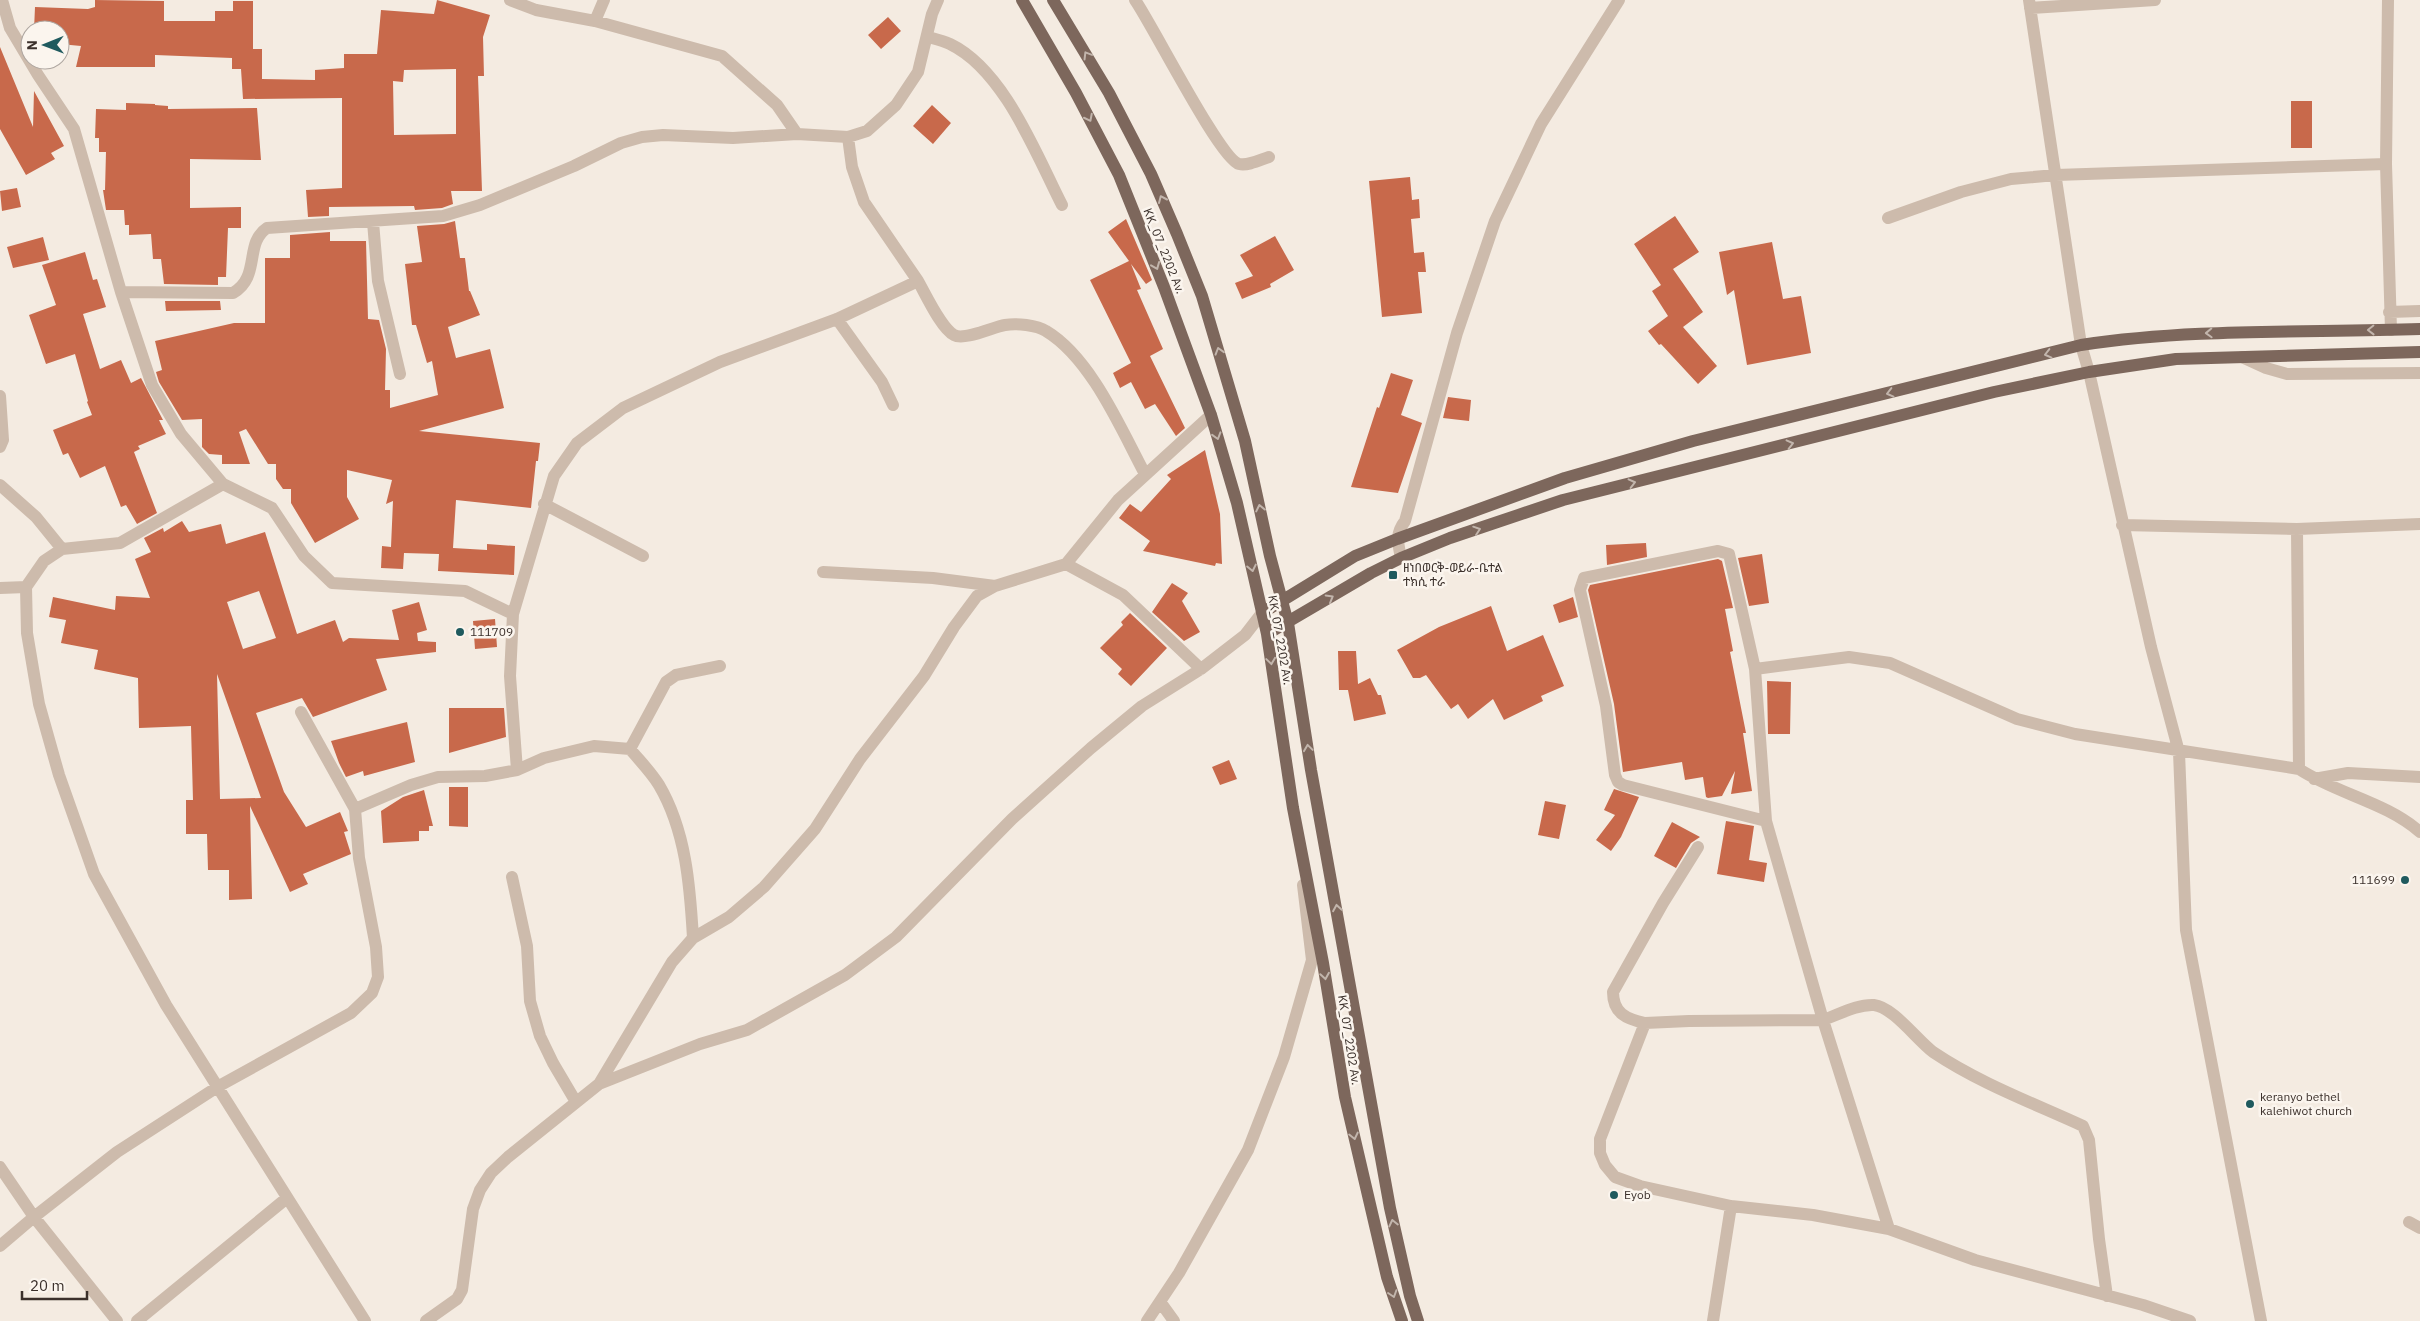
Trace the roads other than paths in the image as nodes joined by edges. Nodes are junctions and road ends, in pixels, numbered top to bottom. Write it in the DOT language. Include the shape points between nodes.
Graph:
graph roads {
  1 [pos="2,0"];
  2 [pos="510,0"];
  3 [pos="604,0"];
  4 [pos="938,0"];
  5 [pos="1022,0"];
  6 [pos="1053,0"];
  7 [pos="1136,0"];
  8 [pos="1619,0"];
  9 [pos="2155,0"];
  10 [pos="2388,0"];
  11 [pos="2030,4"];
  12 [pos="595,21"];
  13 [pos="928,37"];
  14 [pos="797,134"];
  15 [pos="848,137"];
  16 [pos="1268,157"];
  17 [pos="2386,164"];
  18 [pos="2056,175"];
  19 [pos="1062,205"];
  20 [pos="1888,218"];
  21 [pos="373,222"];
  22 [pos="918,282"];
  23 [pos="121,292"];
  24 [pos="2420,311"];
  25 [pos="2389,312"];
  26 [pos="837,319"];
  27 [pos="2420,329"];
  28 [pos="2391,330"];
  29 [pos="2081,346"];
  30 [pos="2420,352"];
  31 [pos="2242,357"];
  32 [pos="2089,372"];
  33 [pos="2420,373"];
  34 [pos="400,374"];
  35 [pos="0,396"];
  36 [pos="893,406"];
  37 [pos="1211,416"];
  38 [pos="0,447"];
  39 [pos="1145,474"];
  40 [pos="222,484"];
  41 [pos="0,485"];
  42 [pos="544,504"];
  43 [pos="2420,524"];
  44 [pos="2122,525"];
  45 [pos="2297,529"];
  46 [pos="1397,539"];
  47 [pos="62,549"];
  48 [pos="643,556"];
  49 [pos="1401,558"];
  50 [pos="1066,564"];
  51 [pos="823,572"];
  52 [pos="995,586"];
  53 [pos="0,588"];
  54 [pos="26,588"];
  55 [pos="1281,600"];
  56 [pos="1262,613"];
  57 [pos="513,614"];
  58 [pos="1288,623"];
  59 [pos="1267,634"];
  60 [pos="1245,635"];
  61 [pos="720,666"];
  62 [pos="1201,669"];
  63 [pos="1755,669"];
  64 [pos="301,712"];
  65 [pos="630,749"];
  66 [pos="2179,752"];
  67 [pos="2299,769"];
  68 [pos="517,770"];
  69 [pos="2420,777"];
  70 [pos="2314,779"];
  71 [pos="1293,808"];
  72 [pos="355,809"];
  73 [pos="1766,821"];
  74 [pos="2420,832"];
  75 [pos="1698,847"];
  76 [pos="512,877"];
  77 [pos="693,938"];
  78 [pos="1823,1020"];
  79 [pos="1645,1024"];
  80 [pos="599,1084"];
  81 [pos="219,1086"];
  82 [pos="576,1102"];
  83 [pos="0,1167"];
  84 [pos="287,1198"];
  85 [pos="1731,1206"];
  86 [pos="34,1217"];
  87 [pos="1889,1229"];
  88 [pos="0,1246"];
  89 [pos="2107,1296"];
  90 [pos="1160,1303"];
  91 [pos="117,1321"];
  92 [pos="137,1321"];
  93 [pos="365,1321"];
  94 [pos="426,1321"];
  95 [pos="1147,1321"];
  96 [pos="1174,1321"];
  97 [pos="1402,1321"];
  98 [pos="1418,1321"];
  99 [pos="1713,1321"];
  100 [pos="2190,1321"];
  101 [pos="2261,1321"];
  1 -- 23 [label="street" via="10,28 74,129"];
  2 -- 12 [label="street" via="536,10"];
  3 -- 12 [label="street"];
  4 -- 13 [label="street"];
  5 -- 37 [label="main road, KK_07_2202 Av., one-way" via="1119,174"];
  55 -- 6 [label="main road, one-way" via="1245,441 1202,296 1151,174 1109,93"];
  7 -- 16 [label="street" via="1230,158 1238,164 1248,164"];
  8 -- 46 [label="street" via="1540,124 1496,221 1457,333 1405,521"];
  9 -- 11 [label="street"];
  10 -- 17 [label="street"];
  11 -- 18 [label="street"];
  12 -- 14 [label="street" via="722,56 777,106"];
  13 -- 15 [label="street" via="918,72 896,105 868,131"];
  13 -- 19 [label="street" via="951,44 988,73 1006,98"];
  14 -- 15 [label="street"];
  14 -- 21 [label="street" via="733,138 642,137 621,143 480,206 443,216"];
  15 -- 22 [label="street" via="852,167 864,202"];
  17 -- 18 [label="street"];
  17 -- 25 [label="street"];
  18 -- 20 [label="street" via="2011,179 1961,192"];
  18 -- 29 [label="street"];
  21 -- 23 [label="street" via="267,228 260,233 243,288 233,293"];
  21 -- 34 [label="street" via="378,281"];
  22 -- 26 [label="street"];
  22 -- 39 [label="street" via="954,336 963,337 1008,324 1045,330 1063,343 1094,380"];
  23 -- 40 [label="street" via="152,385 181,434"];
  24 -- 25 [label="street"];
  25 -- 28 [label="street"];
  26 -- 36 [label="street" via="882,382"];
  26 -- 42 [label="street" via="720,362 622,408 578,444 554,476"];
  27 -- 28 [label="main road"];
  28 -- 29 [label="main road, one-way" via="2205,332"];
  29 -- 32 [label="street"];
  29 -- 46 [label="main road, one-way" via="1693,441 1565,478"];
  30 -- 31 [label="main road"];
  31 -- 32 [label="main road" via="2176,359"];
  31 -- 33 [label="street" via="2287,374"];
  32 -- 44 [label="street"];
  49 -- 32 [label="main road, one-way" via="1563,500 1994,392"];
  35 -- 38 [label="street" via="3,440"];
  37 -- 39 [label="street"];
  37 -- 56 [label="main road, KK_07_2202 Av., one-way" via="1237,503"];
  39 -- 50 [label="street" via="1118,500"];
  40 -- 47 [label="street" via="120,543"];
  40 -- 57 [label="street" via="272,508 304,556 332,582 466,591"];
  41 -- 47 [label="street" via="36,517"];
  42 -- 48 [label="street"];
  42 -- 57 [label="street"];
  43 -- 45 [label="street"];
  44 -- 45 [label="street"];
  44 -- 66 [label="street"];
  45 -- 67 [label="street"];
  46 -- 49 [label="street"];
  46 -- 55 [label="main road" via="1355,556"];
  47 -- 54 [label="street" via="44,561"];
  58 -- 49 [label="main road, one-way"];
  50 -- 52 [label="street"];
  50 -- 62 [label="street" via="1123,595"];
  51 -- 52 [label="street" via="933,578"];
  52 -- 77 [label="street" via="977,596 954,627 924,676 860,758 815,829 764,887 729,917"];
  53 -- 54 [label="street"];
  54 -- 81 [label="street" via="27,633 39,704 59,775 94,874 166,1004"];
  55 -- 56 [label="main road"];
  55 -- 58 [label="main road"];
  56 -- 59 [label="main road, KK_07_2202 Av."];
  56 -- 60 [label="street"];
  57 -- 68 [label="street" via="510,676"];
  58 -- 59 [label="main road"];
  98 -- 58 [label="main road, one-way" via="1390,1208 1311,770"];
  59 -- 60 [label="street"];
  59 -- 71 [label="main road, KK_07_2202 Av., one-way"];
  60 -- 62 [label="street"];
  61 -- 65 [label="street" via="676,675 666,682"];
  62 -- 80 [label="street" via="1142,706 1091,748 1012,819 896,937 845,975 747,1030 700,1044"];
  63 -- 66 [label="street" via="1849,657 1890,663 2018,718 2075,734"];
  63 -- 73 [label="street"];
  63 -- 73 [label="street" via="1729,554 1718,551 1584,578 1580,583 1618,782"];
  64 -- 72 [label="street"];
  65 -- 68 [label="street" via="594,746 544,758"];
  65 -- 77 [label="street" via="659,785 679,830 690,880"];
  66 -- 67 [label="street"];
  66 -- 101 [label="street" via="2186,930"];
  67 -- 70 [label="street"];
  68 -- 72 [label="street" via="485,776 438,778 411,785"];
  69 -- 70 [label="street" via="2348,773"];
  70 -- 74 [label="street" via="2352,793"];
  71 -- 90 [label="street" via="1312,960 1284,1058 1248,1150"];
  71 -- 97 [label="main road, KK_07_2202 Av., one-way" via="1345,1097 1387,1277"];
  72 -- 81 [label="street" via="359,858 376,947 378,978 372,993 351,1013"];
  73 -- 78 [label="street"];
  75 -- 79 [label="street" via="1613,992 1613,1003 1620,1014"];
  76 -- 82 [label="street" via="527,946 530,1001 553,1063"];
  77 -- 80 [label="street" via="672,962"];
  78 -- 79 [label="street"];
  78 -- 87 [label="street"];
  78 -- 89 [label="street" via="1861,1006 1875,1005 1889,1012 1932,1050 1966,1072 2083,1126 2089,1140"];
  79 -- 85 [label="street" via="1600,1139 1605,1165 1615,1177 1640,1186"];
  80 -- 82 [label="street"];
  81 -- 84 [label="street"];
  81 -- 86 [label="street" via="118,1152"];
  82 -- 94 [label="street" via="491,1173 473,1209 462,1290 457,1299"];
  83 -- 86 [label="street"];
  84 -- 92 [label="street"];
  84 -- 93 [label="street"];
  85 -- 87 [label="street"];
  85 -- 99 [label="street"];
  86 -- 88 [label="street"];
  86 -- 91 [label="street"];
  87 -- 89 [label="street" via="1975,1260"];
  89 -- 100 [label="street" via="2143,1304"];
  90 -- 95 [label="street"];
  90 -- 96 [label="street"];
}
